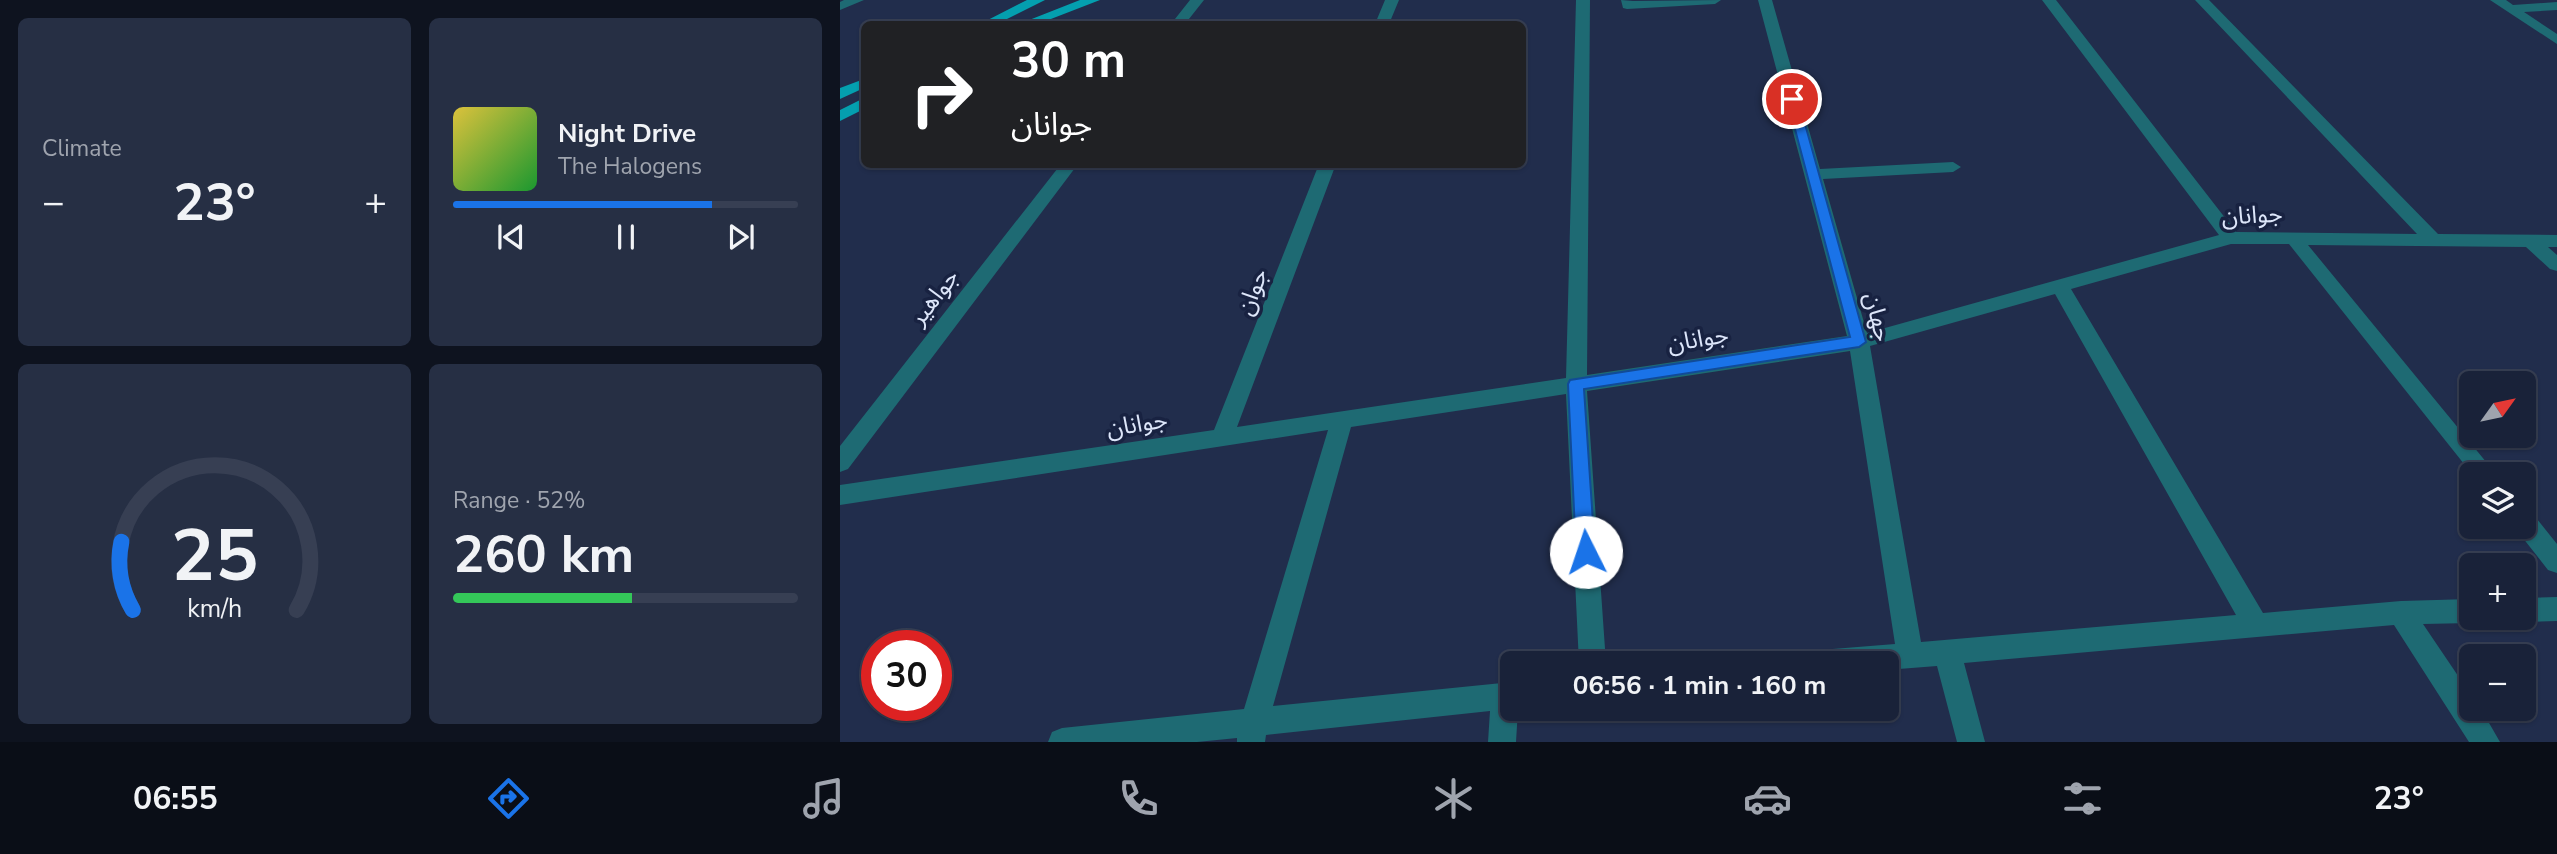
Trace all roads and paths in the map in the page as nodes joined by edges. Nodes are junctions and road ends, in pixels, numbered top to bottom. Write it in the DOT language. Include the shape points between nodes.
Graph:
graph roads {
  1 [pos="857,0"];
  2 [pos="1038,0"];
  3 [pos="1093,0"];
  4 [pos="1197,0"];
  5 [pos="1392,0"];
  6 [pos="1583,0"];
  7 [pos="1627,0"];
  8 [pos="1716,0"];
  9 [pos="1765,0"];
  10 [pos="2049,0"];
  11 [pos="2203,0"];
  12 [pos="2497,0"];
  13 [pos="840,6"];
  14 [pos="2557,6"];
  15 [pos="2510,9"];
  16 [pos="993,21"];
  17 [pos="1034,21"];
  18 [pos="1180,21"];
  19 [pos="1383,21"];
  20 [pos="2557,40"];
  21 [pos="861,84"];
  22 [pos="840,94"];
  23 [pos="861,105"];
  24 [pos="840,116"];
  25 [pos="1953,167"];
  26 [pos="1067,168"];
  27 [pos="1326,168"];
  28 [pos="1813,174"];
  29 [pos="2231,238"];
  30 [pos="2294,239"];
  31 [pos="2433,240"];
  32 [pos="2530,241"];
  33 [pos="2557,241"];
  34 [pos="2557,265"];
  35 [pos="2060,286"];
  36 [pos="1859,342"];
  37 [pos="1576,384"];
  38 [pos="1342,419"];
  39 [pos="1222,438"];
  40 [pos="2475,462"];
  41 [pos="840,463"];
  42 [pos="840,495"];
  43 [pos="2536,536"];
  44 [pos="2557,562"];
  45 [pos="2557,609"];
  46 [pos="2536,610"];
  47 [pos="2459,611"];
  48 [pos="2401,613"];
  49 [pos="2256,625"];
  50 [pos="1592,651"];
  51 [pos="1947,651"];
  52 [pos="1910,654"];
  53 [pos="1899,655"];
  54 [pos="1500,696"];
  55 [pos="1505,721"];
  56 [pos="1253,732"];
  57 [pos="1062,742"];
  58 [pos="1502,742"];
  59 [pos="1971,742"];
  60 [pos="2486,742"];
  1 -- 13 [label="street"];
  2 -- 16 [label="main road"];
  3 -- 17 [label="main road"];
  4 -- 18 [label="street"];
  5 -- 19 [label="street"];
  6 -- 37 [label="street"];
  7 -- 8 [label="lane" via="1627,5"];
  9 -- 28 [label="street, جهان"];
  10 -- 29 [label="street"];
  11 -- 31 [label="street"];
  12 -- 15 [label="street"];
  14 -- 15 [label="street"];
  15 -- 20 [label="street"];
  21 -- 22 [label="main road"];
  23 -- 24 [label="main road"];
  25 -- 28 [label="street"];
  26 -- 41 [label="street, جواهیر"];
  27 -- 39 [label="street, جوان"];
  28 -- 36 [label="street, جهان"];
  29 -- 30 [label="street, جوانان"];
  29 -- 35 [label="street, جوانان"];
  30 -- 31 [label="street, جوانان"];
  30 -- 40 [label="street"];
  31 -- 32 [label="street, جوانان"];
  32 -- 33 [label="street, جوانان"];
  32 -- 34 [label="street"];
  35 -- 36 [label="street, جوانان"];
  35 -- 49 [label="street"];
  36 -- 37 [label="street, جوانان"];
  36 -- 52 [label="street, جهان"];
  37 -- 38 [label="street, جوانان"];
  37 -- 50 [label="street"];
  38 -- 39 [label="street, جوانان"];
  38 -- 56 [label="street"];
  39 -- 42 [label="street, جوانان"];
  43 -- 44 [label="street"];
  45 -- 46 [label="street"];
  47 -- 48 [label="street"];
  48 -- 49 [label="street"];
  48 -- 60 [label="street"];
  49 -- 51 [label="street"];
  51 -- 52 [label="street"];
  51 -- 59 [label="street"];
  52 -- 53 [label="street"];
  54 -- 56 [label="street"];
  55 -- 58 [label="street"];
  56 -- 57 [label="street"];
}
